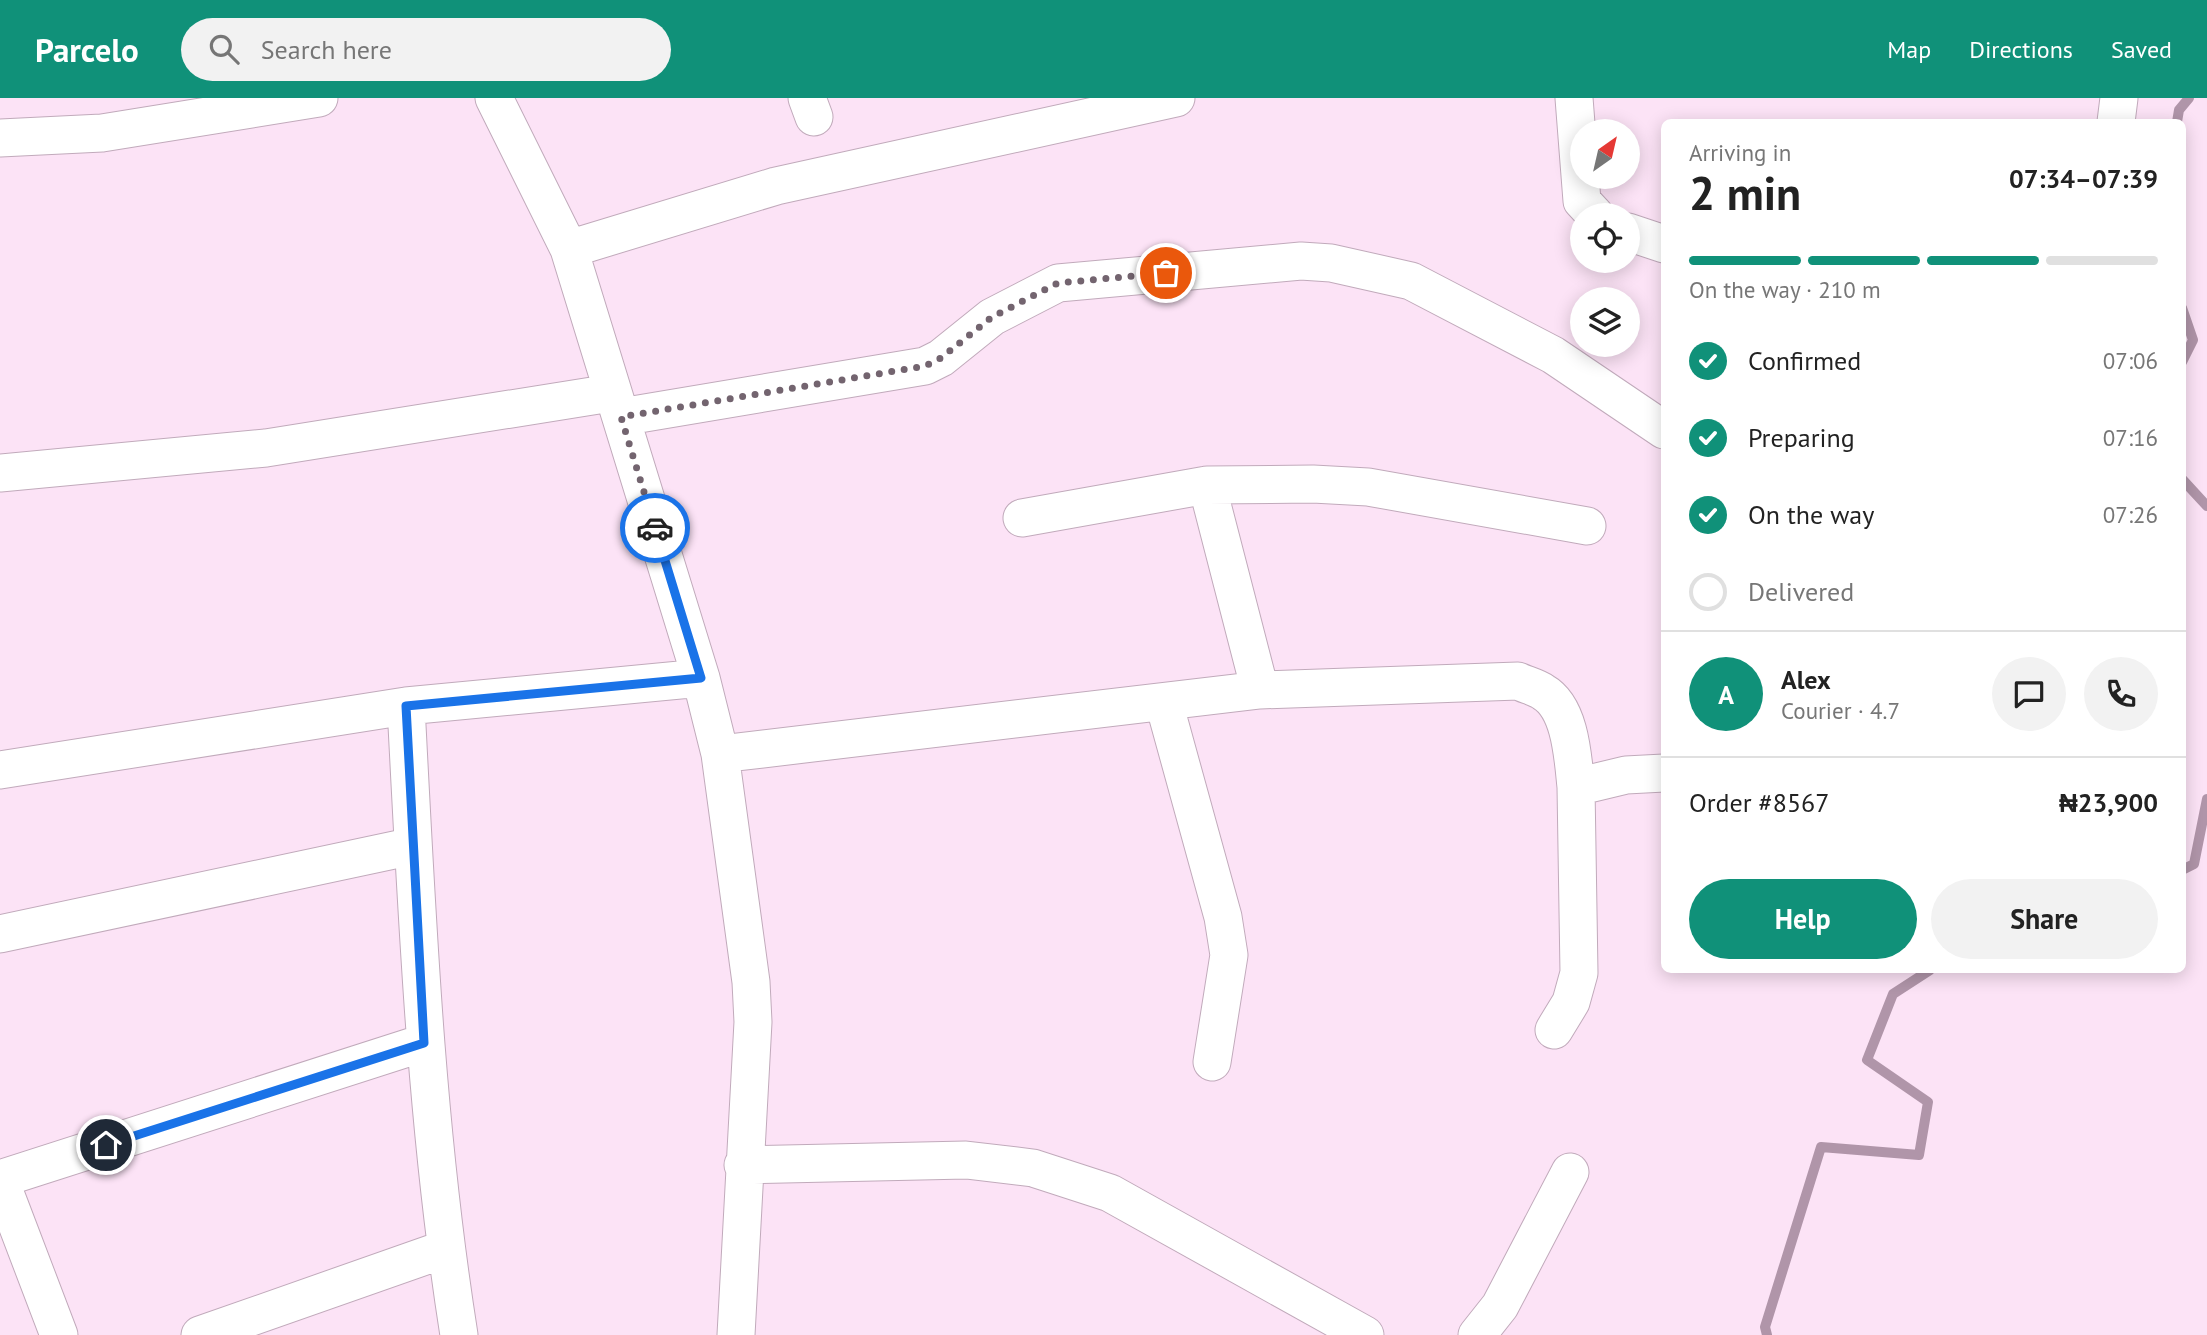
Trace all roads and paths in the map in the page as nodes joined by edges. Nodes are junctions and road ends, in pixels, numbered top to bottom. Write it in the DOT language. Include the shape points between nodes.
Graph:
graph roads {
  1 [pos="320,98"];
  2 [pos="494,98"];
  3 [pos="1176,98"];
  4 [pos="1574,98"];
  5 [pos="2119,98"];
  6 [pos="2116,119"];
  7 [pos="0,138"];
  8 [pos="1583,203"];
  9 [pos="1640,236"];
  10 [pos="1661,243"];
  11 [pos="569,248"];
  12 [pos="616,405"];
  13 [pos="1661,428"];
  14 [pos="0,473"];
  15 [pos="1207,485"];
  16 [pos="1023,518"];
  17 [pos="1587,526"];
  18 [pos="701,678"];
  19 [pos="1261,690"];
  20 [pos="1164,703"];
  21 [pos="406,706"];
  22 [pos="720,754"];
  23 [pos="0,769"];
  24 [pos="1661,773"];
  25 [pos="1576,787"];
  26 [pos="414,846"];
  27 [pos="0,934"];
  28 [pos="1554,1030"];
  29 [pos="424,1043"];
  30 [pos="1212,1062"];
  31 [pos="743,1165"];
  32 [pos="1570,1172"];
  33 [pos="0,1180"];
  34 [pos="445,1250"];
  35 [pos="59,1335"];
  36 [pos="200,1335"];
  37 [pos="459,1335"];
  38 [pos="736,1335"];
  39 [pos="1365,1335"];
  40 [pos="1477,1335"];
  1 -- 7 [label="street" via="102,133"];
  2 -- 11 [label="street"];
  3 -- 11 [label="street" via="776,186"];
  4 -- 8 [label="street"];
  5 -- 6 [label="street"];
  9 -- 10 [label="street"];
  11 -- 12 [label="street"];
  12 -- 13 [label="street" via="925,366 992,317 1058,283 1301,261 1354,266 1411,281 1553,355"];
  12 -- 14 [label="street" via="266,448"];
  12 -- 18 [label="street"];
  15 -- 16 [label="street"];
  15 -- 17 [label="street" via="1368,486"];
  15 -- 19 [label="street"];
  18 -- 21 [label="street"];
  18 -- 22 [label="street"];
  19 -- 20 [label="street"];
  19 -- 25 [label="street" via="1518,681 1545,692 1559,709 1571,746"];
  20 -- 22 [label="street"];
  20 -- 30 [label="street" via="1223,917 1229,955"];
  21 -- 23 [label="street"];
  21 -- 26 [label="street"];
  22 -- 31 [label="street" via="752,996"];
  24 -- 25 [label="street" via="1626,775"];
  25 -- 28 [label="street" via="1579,973 1571,1002"];
  26 -- 27 [label="street"];
  26 -- 29 [label="street"];
  29 -- 33 [label="street"];
  29 -- 34 [label="street"];
  31 -- 38 [label="street"];
  31 -- 39 [label="street" via="967,1160 1033,1168 1110,1193"];
  32 -- 40 [label="street" via="1500,1306"];
  33 -- 35 [label="street"];
  34 -- 36 [label="street"];
  34 -- 37 [label="street"];
}
